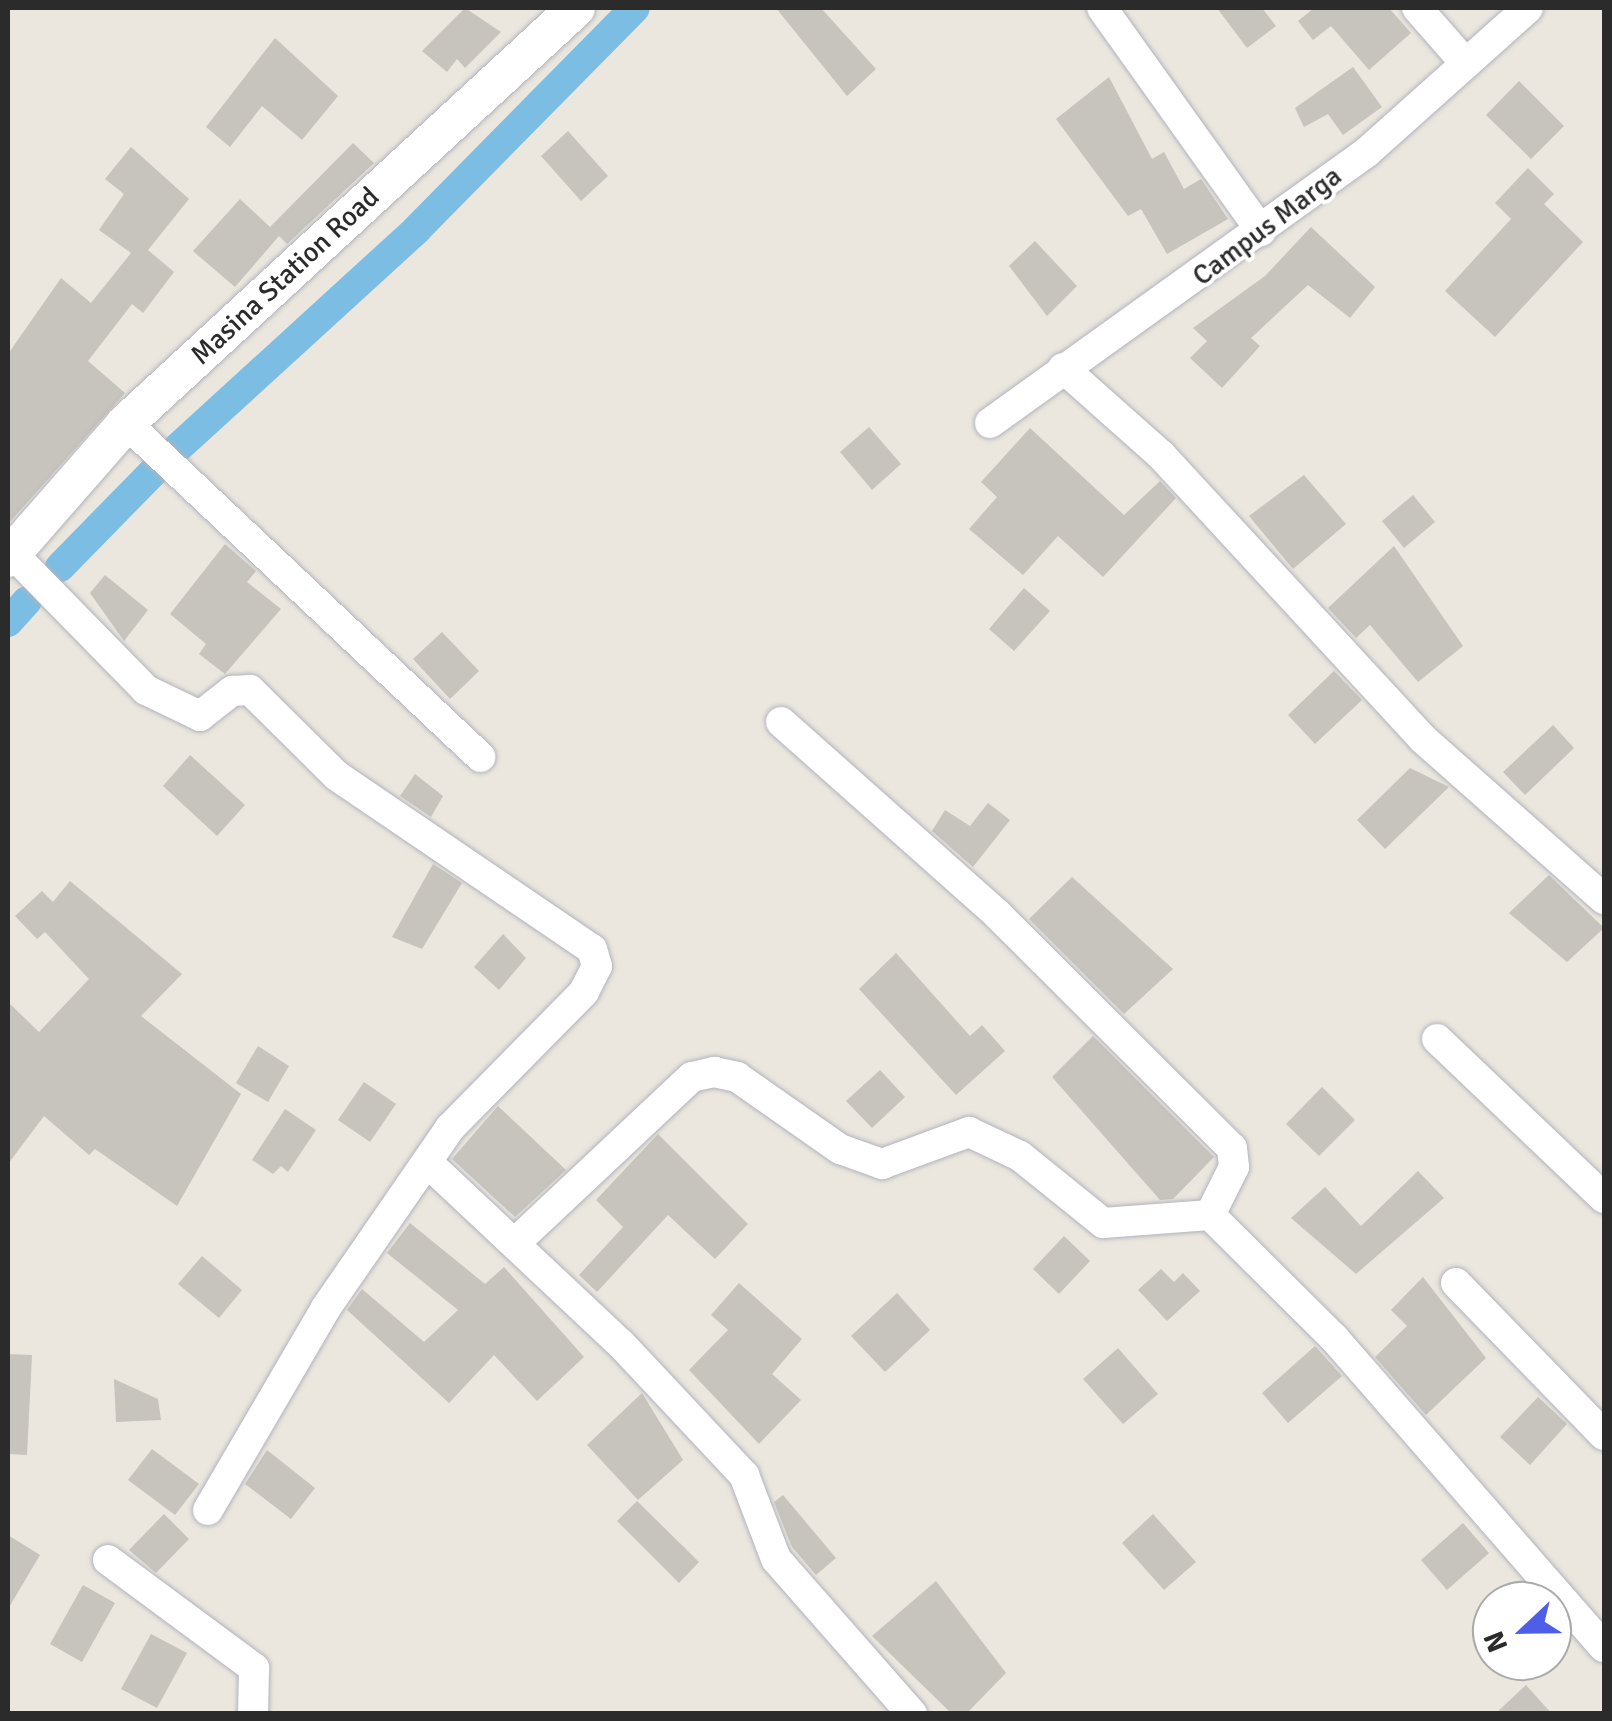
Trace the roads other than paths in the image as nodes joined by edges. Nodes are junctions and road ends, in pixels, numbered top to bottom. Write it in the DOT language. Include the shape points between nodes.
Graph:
graph roads {
  1 [pos="576,8"];
  2 [pos="1102,8"];
  3 [pos="1417,8"];
  4 [pos="1528,8"];
  5 [pos="1466,64"];
  6 [pos="1262,231"];
  7 [pos="1063,368"];
  8 [pos="126,423"];
  9 [pos="990,423"];
  10 [pos="10,555"];
  11 [pos="781,722"];
  12 [pos="480,757"];
  13 [pos="1604,899"];
  14 [pos="1436,1039"];
  15 [pos="427,1162"];
  16 [pos="1598,1180"];
  17 [pos="1210,1215"];
  18 [pos="516,1242"];
  19 [pos="1456,1283"];
  20 [pos="1604,1435"];
  21 [pos="208,1510"];
  22 [pos="108,1560"];
  23 [pos="1604,1647"];
  24 [pos="254,1714"];
  25 [pos="912,1714"];
  1 -- 8 [label="street, Masina Station Road"];
  2 -- 6 [label="street"];
  3 -- 5 [label="street"];
  4 -- 5 [label="street, Campus Marga"];
  5 -- 6 [label="street, Campus Marga"];
  6 -- 7 [label="street, Campus Marga"];
  7 -- 9 [label="street, Campus Marga"];
  7 -- 13 [label="street" via="1161,455 1423,739"];
  8 -- 10 [label="street, Masina Station Road"];
  8 -- 12 [label="street"];
  10 -- 15 [label="street" via="146,690 194,716 250,690 372,802 592,949 597,966 584,992"];
  11 -- 17 [label="street" via="996,913 1224,1138 1234,1167"];
  14 -- 16 [label="street"];
  15 -- 18 [label="street"];
  15 -- 21 [label="street" via="326,1308"];
  17 -- 18 [label="street" via="1104,1223 1020,1156 969,1132 925,1156 882,1164 840,1149 737,1077 714,1072 692,1077"];
  17 -- 23 [label="street" via="1334,1338"];
  18 -- 25 [label="street" via="744,1475 776,1559"];
  19 -- 20 [label="street"];
  22 -- 24 [label="street" via="254,1668 261,1688"];
}
